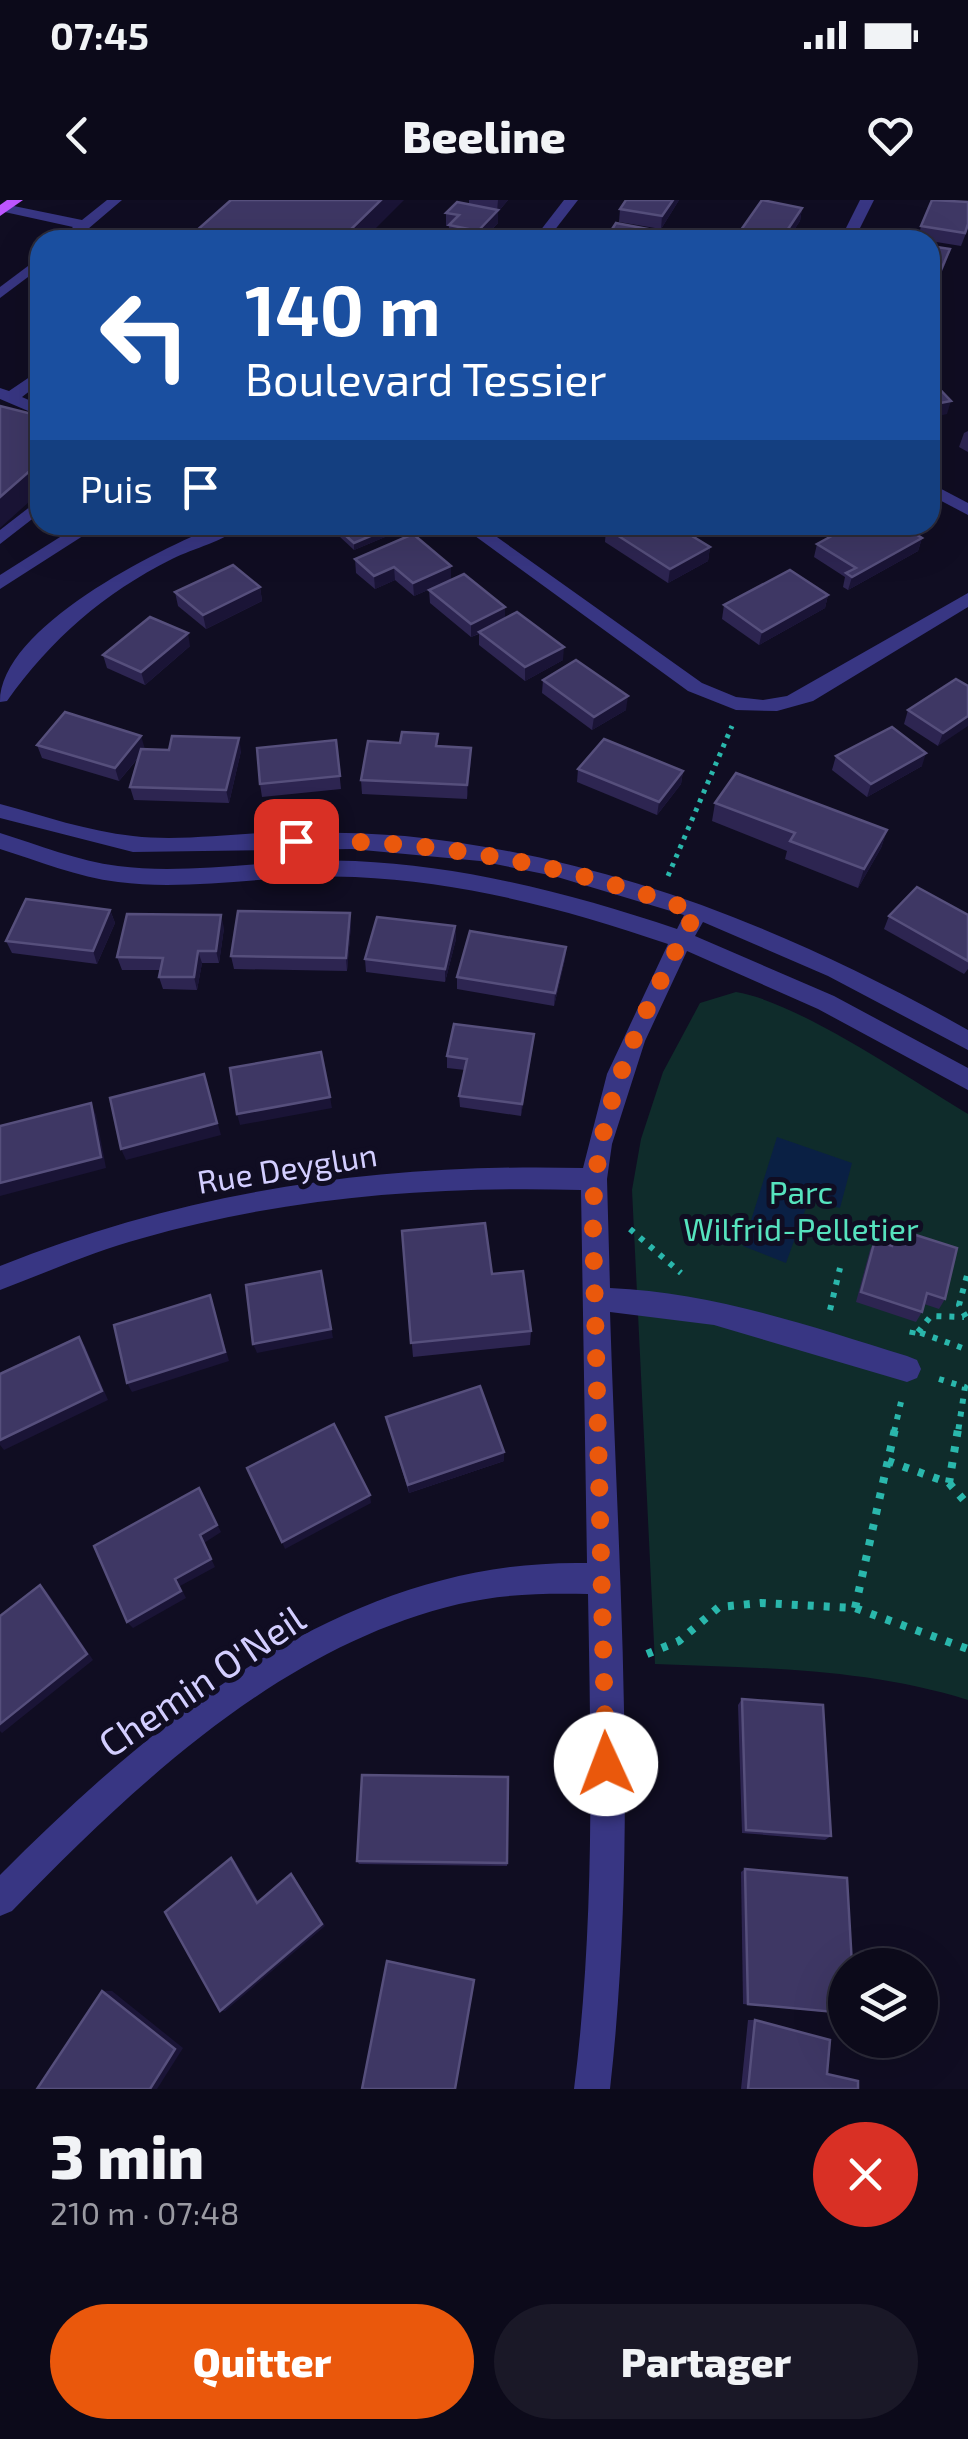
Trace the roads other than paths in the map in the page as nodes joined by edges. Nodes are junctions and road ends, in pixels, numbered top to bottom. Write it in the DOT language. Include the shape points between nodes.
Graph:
graph roads {
  1 [pos="116,200"];
  2 [pos="571,200"];
  3 [pos="844,200"];
  4 [pos="866,202"];
  5 [pos="7,207"];
  6 [pos="84,225"];
  7 [pos="78,230"];
  8 [pos="548,230"];
  9 [pos="852,230"];
  10 [pos="30,270"];
  11 [pos="0,294"];
  12 [pos="30,381"];
  13 [pos="6,394"];
  14 [pos="30,408"];
  15 [pos="940,494"];
  16 [pos="968,510"];
  17 [pos="30,513"];
  18 [pos="74,535"];
  19 [pos="210,535"];
  20 [pos="483,535"];
  21 [pos="0,540"];
  22 [pos="3,577"];
  23 [pos="968,599"];
  24 [pos="0,696"];
  25 [pos="0,811"];
  26 [pos="0,841"];
  27 [pos="696,912"];
  28 [pos="682,939"];
  29 [pos="968,1041"];
  30 [pos="968,1080"];
  31 [pos="594,1179"];
  32 [pos="0,1278"];
  33 [pos="594,1298"];
  34 [pos="907,1369"];
  35 [pos="601,1579"];
  36 [pos="0,1899"];
  37 [pos="592,2089"];
  1 -- 6 [label="street"];
  2 -- 8 [label="street"];
  3 -- 4 [label="street"];
  4 -- 9 [label="street"];
  5 -- 6 [label="street"];
  6 -- 7 [label="street"];
  10 -- 11 [label="street"];
  12 -- 13 [label="street"];
  13 -- 14 [label="street"];
  15 -- 16 [label="street"];
  17 -- 21 [label="street"];
  18 -- 22 [label="street"];
  19 -- 24 [label="street" via="102,590 44,639"];
  20 -- 23 [label="street" via="694,687 750,708 806,696"];
  25 -- 27 [label="street" via="144,844 332,840 441,848 567,872"];
  26 -- 28 [label="street" via="137,875 328,868 449,878 528,893"];
  27 -- 28 [label="street"];
  27 -- 29 [label="street" via="823,962"];
  28 -- 30 [label="street" via="796,985"];
  28 -- 31 [label="street" via="610,1102"];
  31 -- 32 [label="street, Rue Deyglun" via="486,1176 267,1199 106,1238"];
  31 -- 33 [label="street"];
  33 -- 34 [label="street" via="700,1309"];
  33 -- 35 [label="street"];
  35 -- 36 [label="street, Chemin O'Neil" via="520,1579 456,1589 344,1632 254,1683 157,1751"];
  35 -- 37 [label="street" via="608,1880"];
}
